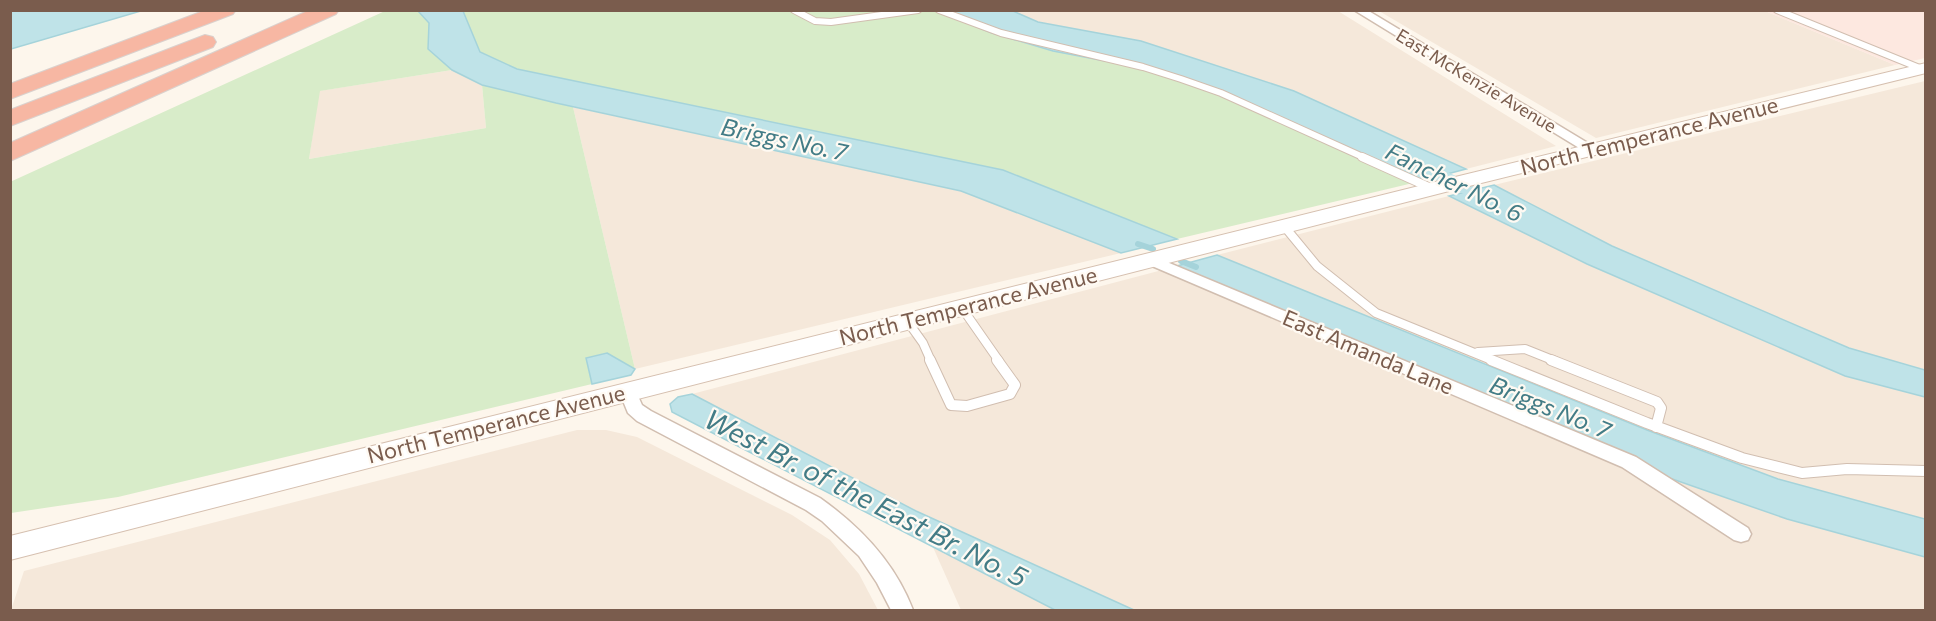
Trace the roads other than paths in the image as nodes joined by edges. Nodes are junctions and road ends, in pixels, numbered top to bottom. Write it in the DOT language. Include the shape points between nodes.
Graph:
graph roads {
  1 [pos="201,10"];
  2 [pos="226,10"];
  3 [pos="290,10"];
  4 [pos="329,10"];
  5 [pos="794,10"];
  6 [pos="918,10"];
  7 [pos="939,10"];
  8 [pos="1359,10"];
  9 [pos="1777,10"];
  10 [pos="1924,69"];
  11 [pos="10,74"];
  12 [pos="10,92"];
  13 [pos="10,119"];
  14 [pos="1594,151"];
  15 [pos="10,153"];
  16 [pos="1453,184"];
  17 [pos="1284,226"];
  18 [pos="1150,260"];
  19 [pos="962,308"];
  20 [pos="908,322"];
  21 [pos="1474,352"];
  22 [pos="628,391"];
  23 [pos="1656,426"];
  24 [pos="1926,471"];
  25 [pos="1741,534"];
  26 [pos="10,548"];
  27 [pos="902,610"];
  1 -- 11 [label="highway"];
  2 -- 12 [label="highway"];
  3 -- 13 [label="highway"];
  4 -- 15 [label="highway"];
  5 -- 6 [label="lane" via="815,21 831,22"];
  7 -- 16 [label="lane" via="1001,33 1143,67 1221,93"];
  8 -- 14 [label="street, East McKenzie Avenue"];
  9 -- 10 [label="lane"];
  10 -- 14 [label="main road, North Temperance Avenue"];
  14 -- 16 [label="main road, North Temperance Avenue"];
  16 -- 17 [label="main road, North Temperance Avenue"];
  17 -- 18 [label="main road, North Temperance Avenue"];
  17 -- 21 [label="lane" via="1317,266 1376,313"];
  18 -- 19 [label="main road, North Temperance Avenue"];
  18 -- 25 [label="street, East Amanda Lane" via="1629,462"];
  19 -- 20 [label="main road, North Temperance Avenue"];
  19 -- 20 [label="lane" via="1015,385 1010,394 967,406 951,405 923,344"];
  20 -- 22 [label="main road, North Temperance Avenue"];
  21 -- 23 [label="lane"];
  21 -- 23 [label="lane" via="1537,352 1658,402 1661,408"];
  22 -- 26 [label="main road, North Temperance Avenue"];
  22 -- 27 [label="street" via="634,408 644,417 833,518 873,556"];
  23 -- 24 [label="lane" via="1742,458 1802,473 1847,469"];
}
